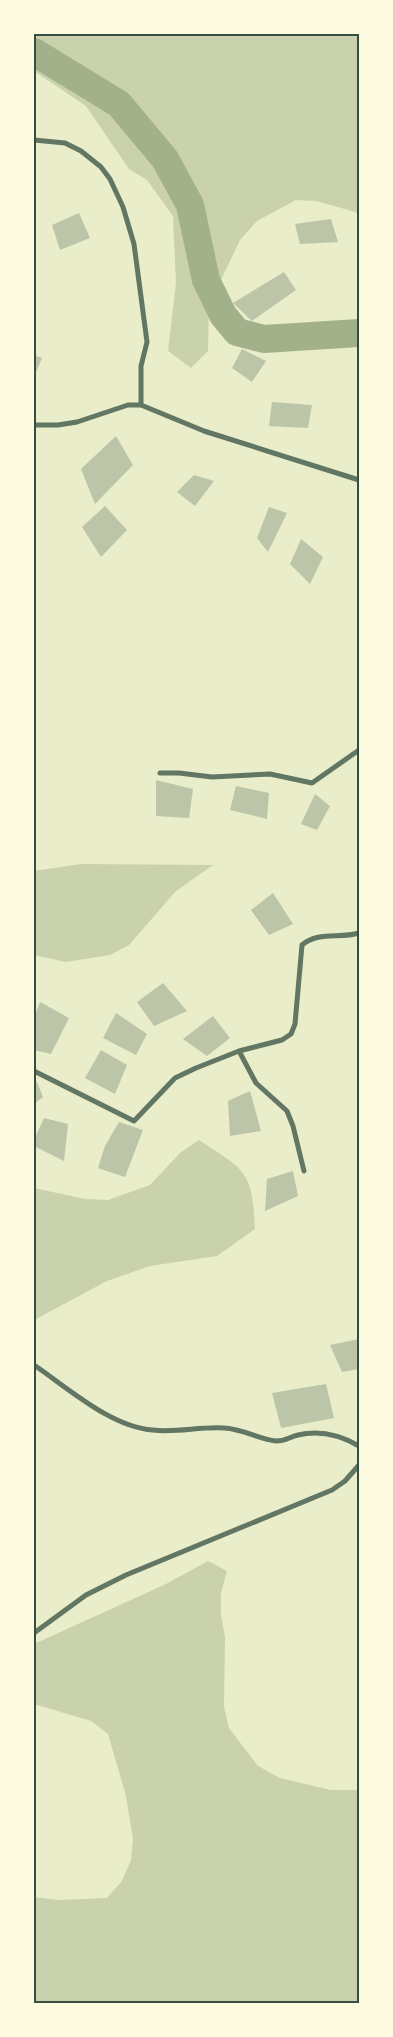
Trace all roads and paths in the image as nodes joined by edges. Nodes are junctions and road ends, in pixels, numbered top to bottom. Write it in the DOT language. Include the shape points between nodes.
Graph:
graph roads {
  1 [pos="34,140"];
  2 [pos="141,406"];
  3 [pos="34,425"];
  4 [pos="359,480"];
  5 [pos="359,750"];
  6 [pos="160,773"];
  7 [pos="359,933"];
  8 [pos="239,1051"];
  9 [pos="34,1071"];
  10 [pos="304,1170"];
  11 [pos="34,1365"];
  12 [pos="359,1446"];
  13 [pos="359,1465"];
  14 [pos="34,1633"];
  1 -- 2 [label="street" via="82,150 102,167 123,207 134,244 147,342 142,366"];
  2 -- 3 [label="street" via="128,405 77,422"];
  2 -- 4 [label="street" via="204,431"];
  5 -- 6 [label="street" via="312,783 270,774 212,777"];
  7 -- 8 [label="street" via="321,936 302,945 295,1024 291,1034 282,1040"];
  8 -- 9 [label="street" via="175,1078 134,1121"];
  8 -- 10 [label="street" via="256,1083 287,1111"];
  11 -- 12 [label="street" via="109,1416 150,1430 228,1428 286,1441 314,1433 333,1434"];
  13 -- 14 [label="street" via="332,1490 126,1575 86,1595"];
}
